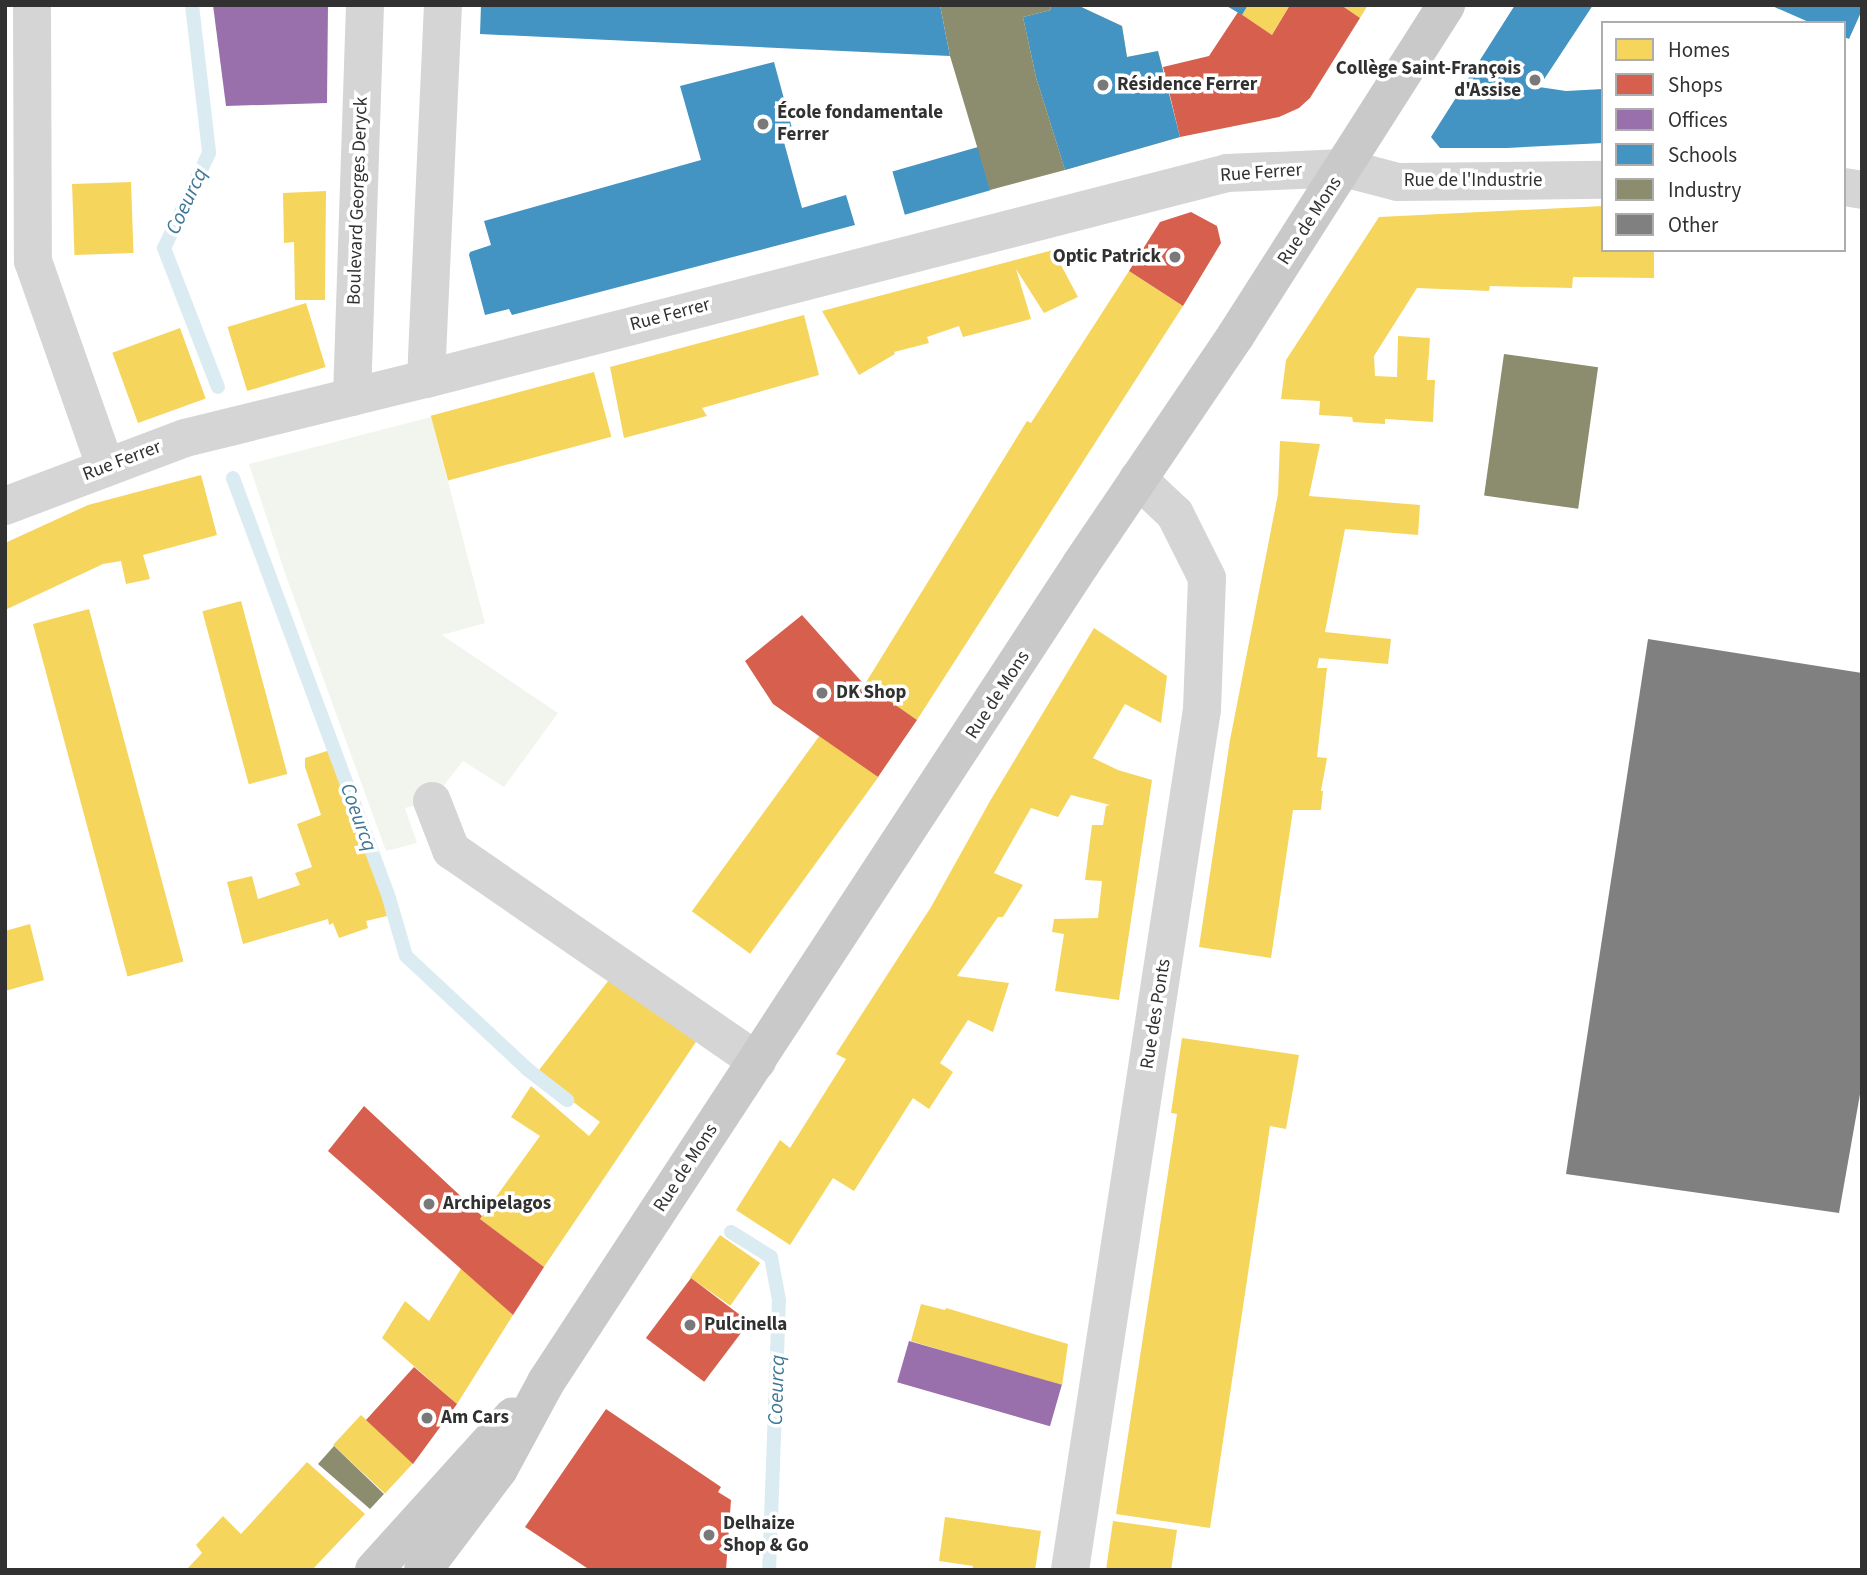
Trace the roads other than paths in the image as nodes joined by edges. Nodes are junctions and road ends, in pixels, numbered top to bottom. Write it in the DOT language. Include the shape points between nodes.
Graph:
graph roads {
  1 [pos="32,5"];
  2 [pos="365,5"];
  3 [pos="443,5"];
  4 [pos="1446,5"];
  5 [pos="1344,168"];
  6 [pos="1601,180"];
  7 [pos="426,379"];
  8 [pos="352,397"];
  9 [pos="106,468"];
  10 [pos="1138,479"];
  11 [pos="5,506"];
  12 [pos="432,801"];
  13 [pos="757,1061"];
  14 [pos="546,1382"];
  15 [pos="374,1570"];
  16 [pos="423,1570"];
  17 [pos="1070,1570"];
  1 -- 9 [label="street" via="33,261"];
  2 -- 8 [label="street, Boulevard Georges Deryck"];
  3 -- 7 [label="street"];
  4 -- 5 [label="main road, Rue de Mons"];
  5 -- 6 [label="street, Rue de l'Industrie" via="1398,181"];
  5 -- 7 [label="street, Rue Ferrer" via="1227,173"];
  5 -- 10 [label="main road, Rue de Mons"];
  7 -- 8 [label="street, Rue Ferrer"];
  8 -- 9 [label="street, Rue Ferrer" via="185,438"];
  9 -- 11 [label="street, Rue Ferrer"];
  10 -- 13 [label="main road, Rue de Mons"];
  10 -- 17 [label="street, Rue des Ponts" via="1175,514 1207,578 1202,709"];
  12 -- 13 [label="street" via="451,850"];
  13 -- 14 [label="main road, Rue de Mons"];
  14 -- 15 [label="main road, Rue de Mons"];
  14 -- 16 [label="main road, Rue de Mons" via="499,1469"];
}
